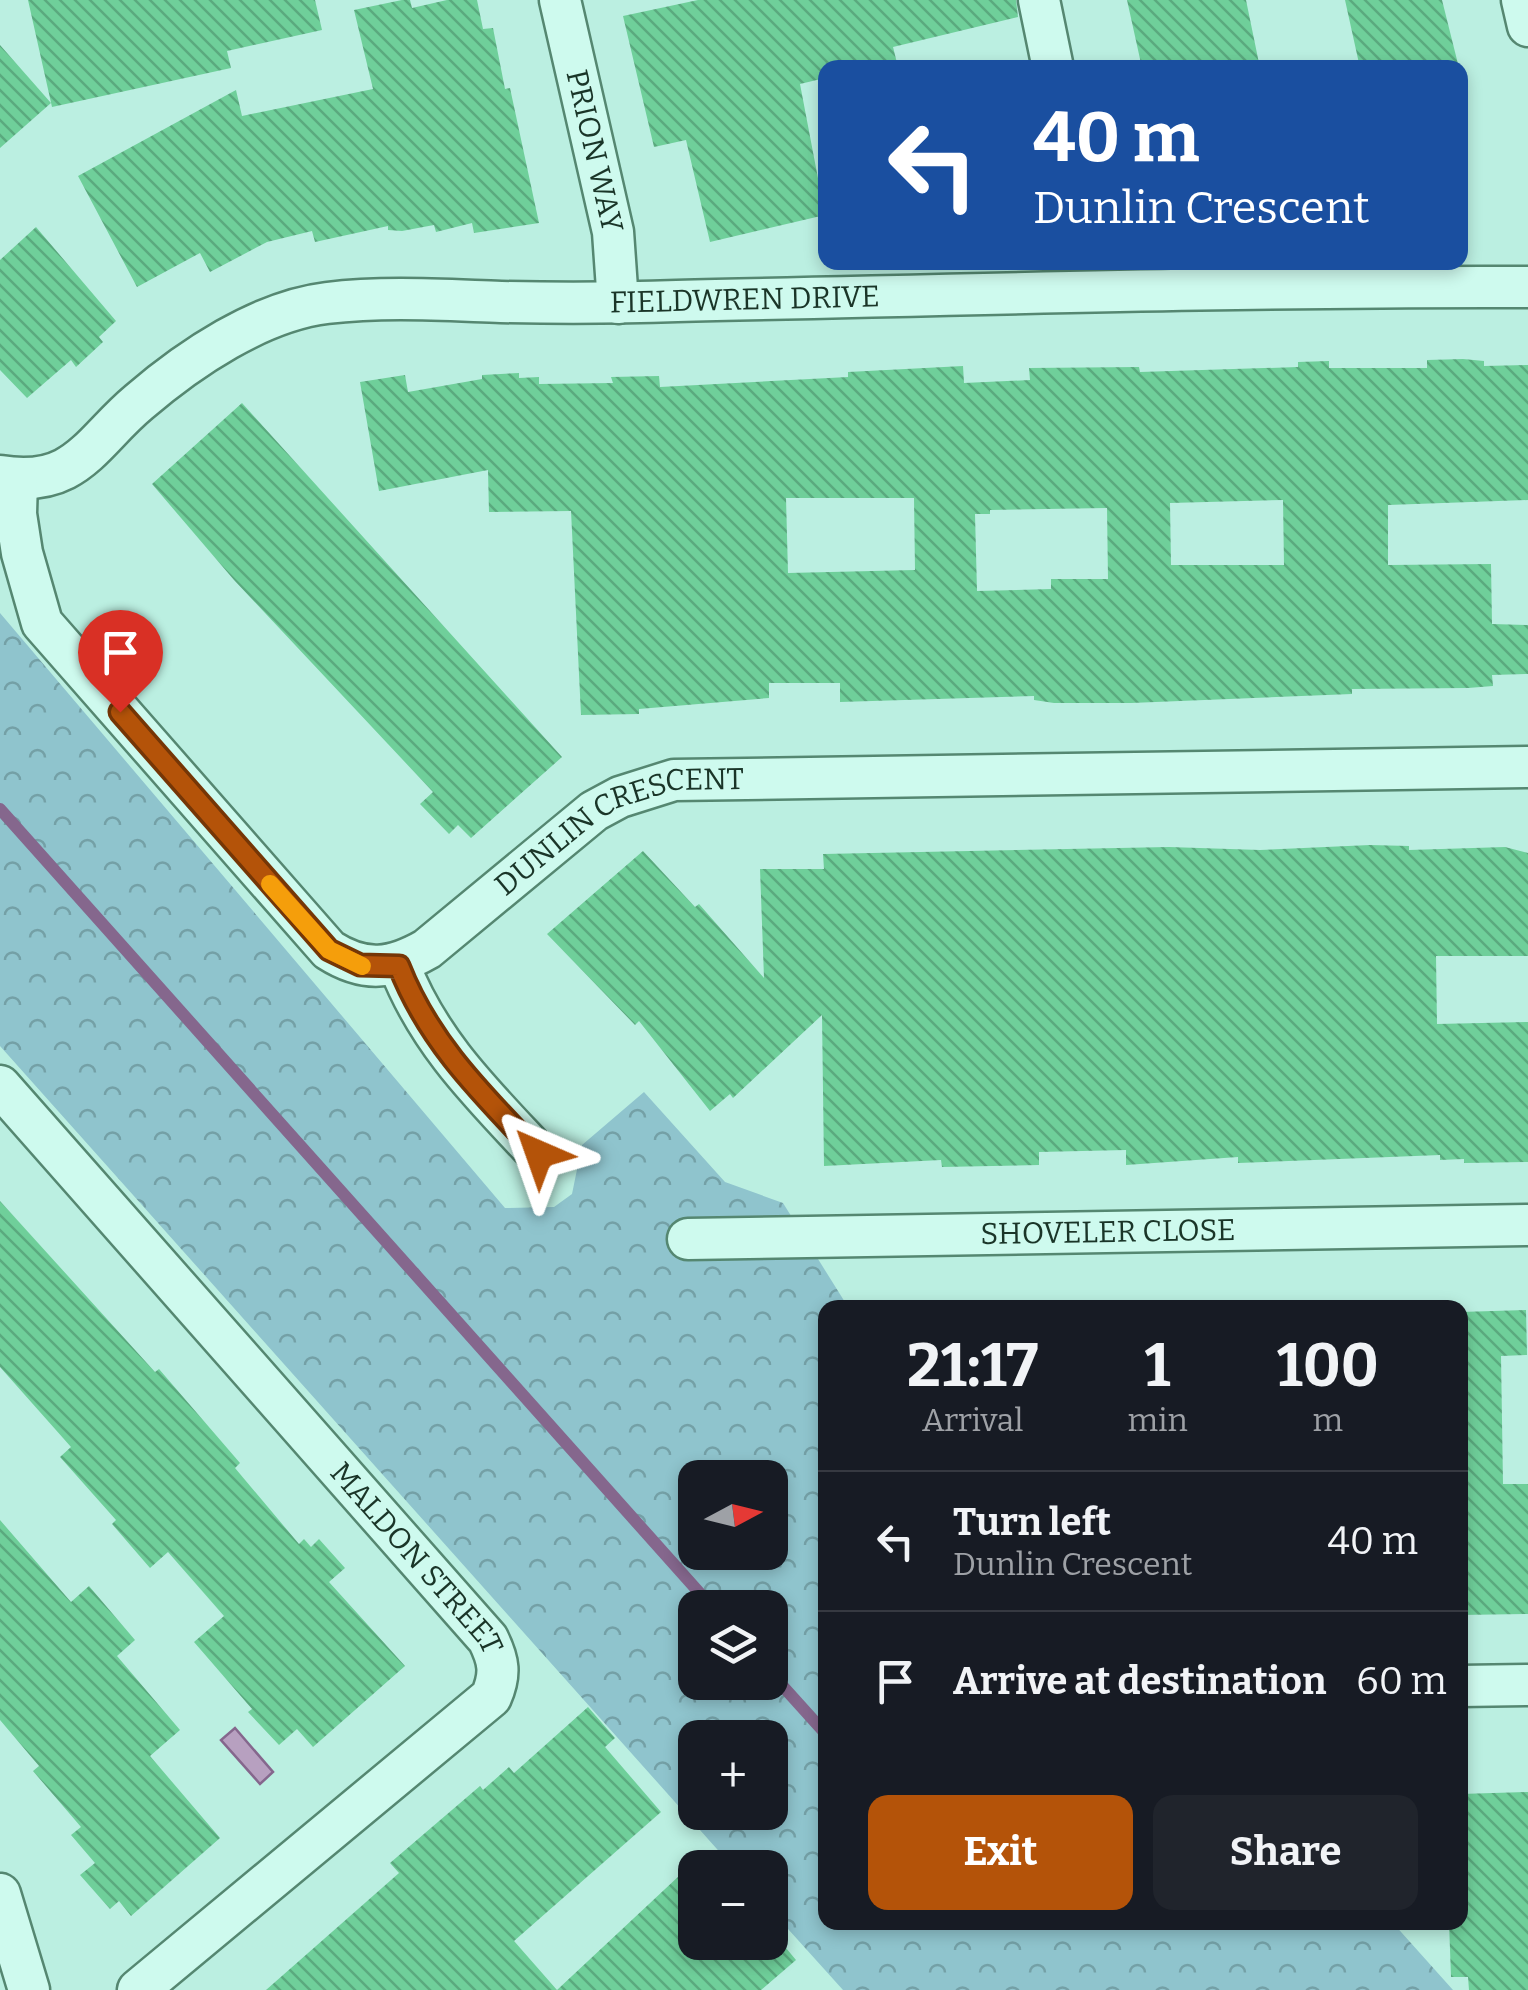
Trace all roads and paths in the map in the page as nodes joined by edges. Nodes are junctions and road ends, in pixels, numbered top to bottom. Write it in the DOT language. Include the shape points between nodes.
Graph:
graph roads {
  1 [pos="560,0"];
  2 [pos="1039,0"];
  3 [pos="1522,0"];
  4 [pos="1528,26"];
  5 [pos="1051,60"];
  6 [pos="1090,277"];
  7 [pos="1528,287"];
  8 [pos="618,303"];
  9 [pos="9,478"];
  10 [pos="1528,767"];
  11 [pos="399,966"];
  12 [pos="0,1086"];
  13 [pos="539,1154"];
  14 [pos="1528,1225"];
  15 [pos="688,1239"];
  16 [pos="1528,1685"];
  17 [pos="1468,1686"];
  18 [pos="0,1894"];
  19 [pos="29,1990"];
  20 [pos="138,1990"];
  1 -- 8 [label="street, PRION WAY" via="610,213"];
  2 -- 5 [label="street"];
  3 -- 4 [label="street"];
  6 -- 7 [label="street, FIELDWREN DRIVE"];
  6 -- 8 [label="street, FIELDWREN DRIVE"];
  8 -- 9 [label="street, FIELDWREN DRIVE" via="370,298 290,311 232,338 138,402 82,461 50,474"];
  9 -- 11 [label="street" via="42,623 329,950 360,965"];
  10 -- 11 [label="street, DUNLIN CRESCENT" via="674,780 594,811 462,924"];
  11 -- 13 [label="street" via="448,1059"];
  12 -- 20 [label="street, MALDON STREET" via="498,1658 491,1697"];
  14 -- 15 [label="street, SHOVELER CLOSE"];
  16 -- 17 [label="street"];
  18 -- 19 [label="street"];
}
